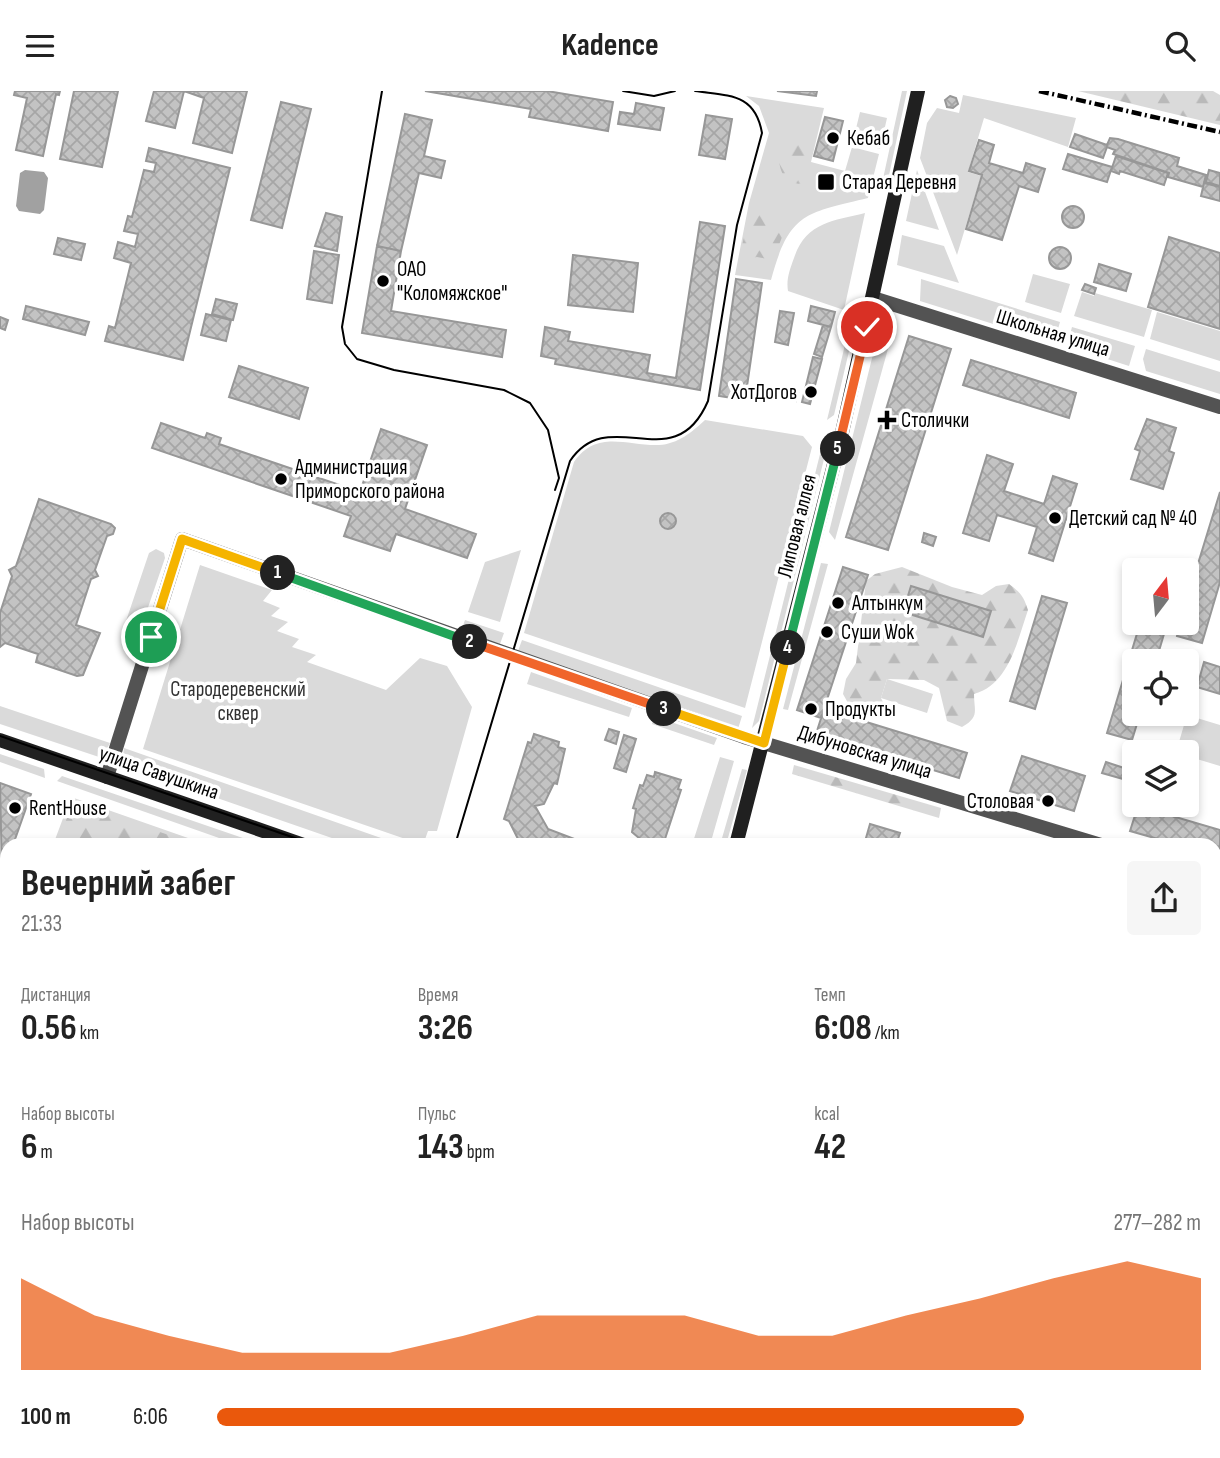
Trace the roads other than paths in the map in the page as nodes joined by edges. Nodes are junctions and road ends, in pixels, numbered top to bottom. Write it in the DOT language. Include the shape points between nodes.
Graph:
graph roads {
  1 [pos="918,91"];
  2 [pos="873,298"];
  3 [pos="1220,407"];
  4 [pos="0,740"];
  5 [pos="764,743"];
  6 [pos="107,777"];
  7 [pos="284,838"];
  8 [pos="738,838"];
  9 [pos="1078,838"];
  1 -- 2 [label="main road, Липовая аллея"];
  2 -- 3 [label="street, Школьная улица"];
  2 -- 5 [label="main road, Липовая аллея"];
  4 -- 6 [label="main road, улица Савушкина"];
  5 -- 6 [label="street, Дибуновская улица" via="182,539"];
  5 -- 8 [label="main road, Липовая аллея"];
  5 -- 9 [label="street, Дибуновская улица"];
  6 -- 7 [label="main road, улица Савушкина"];
}
